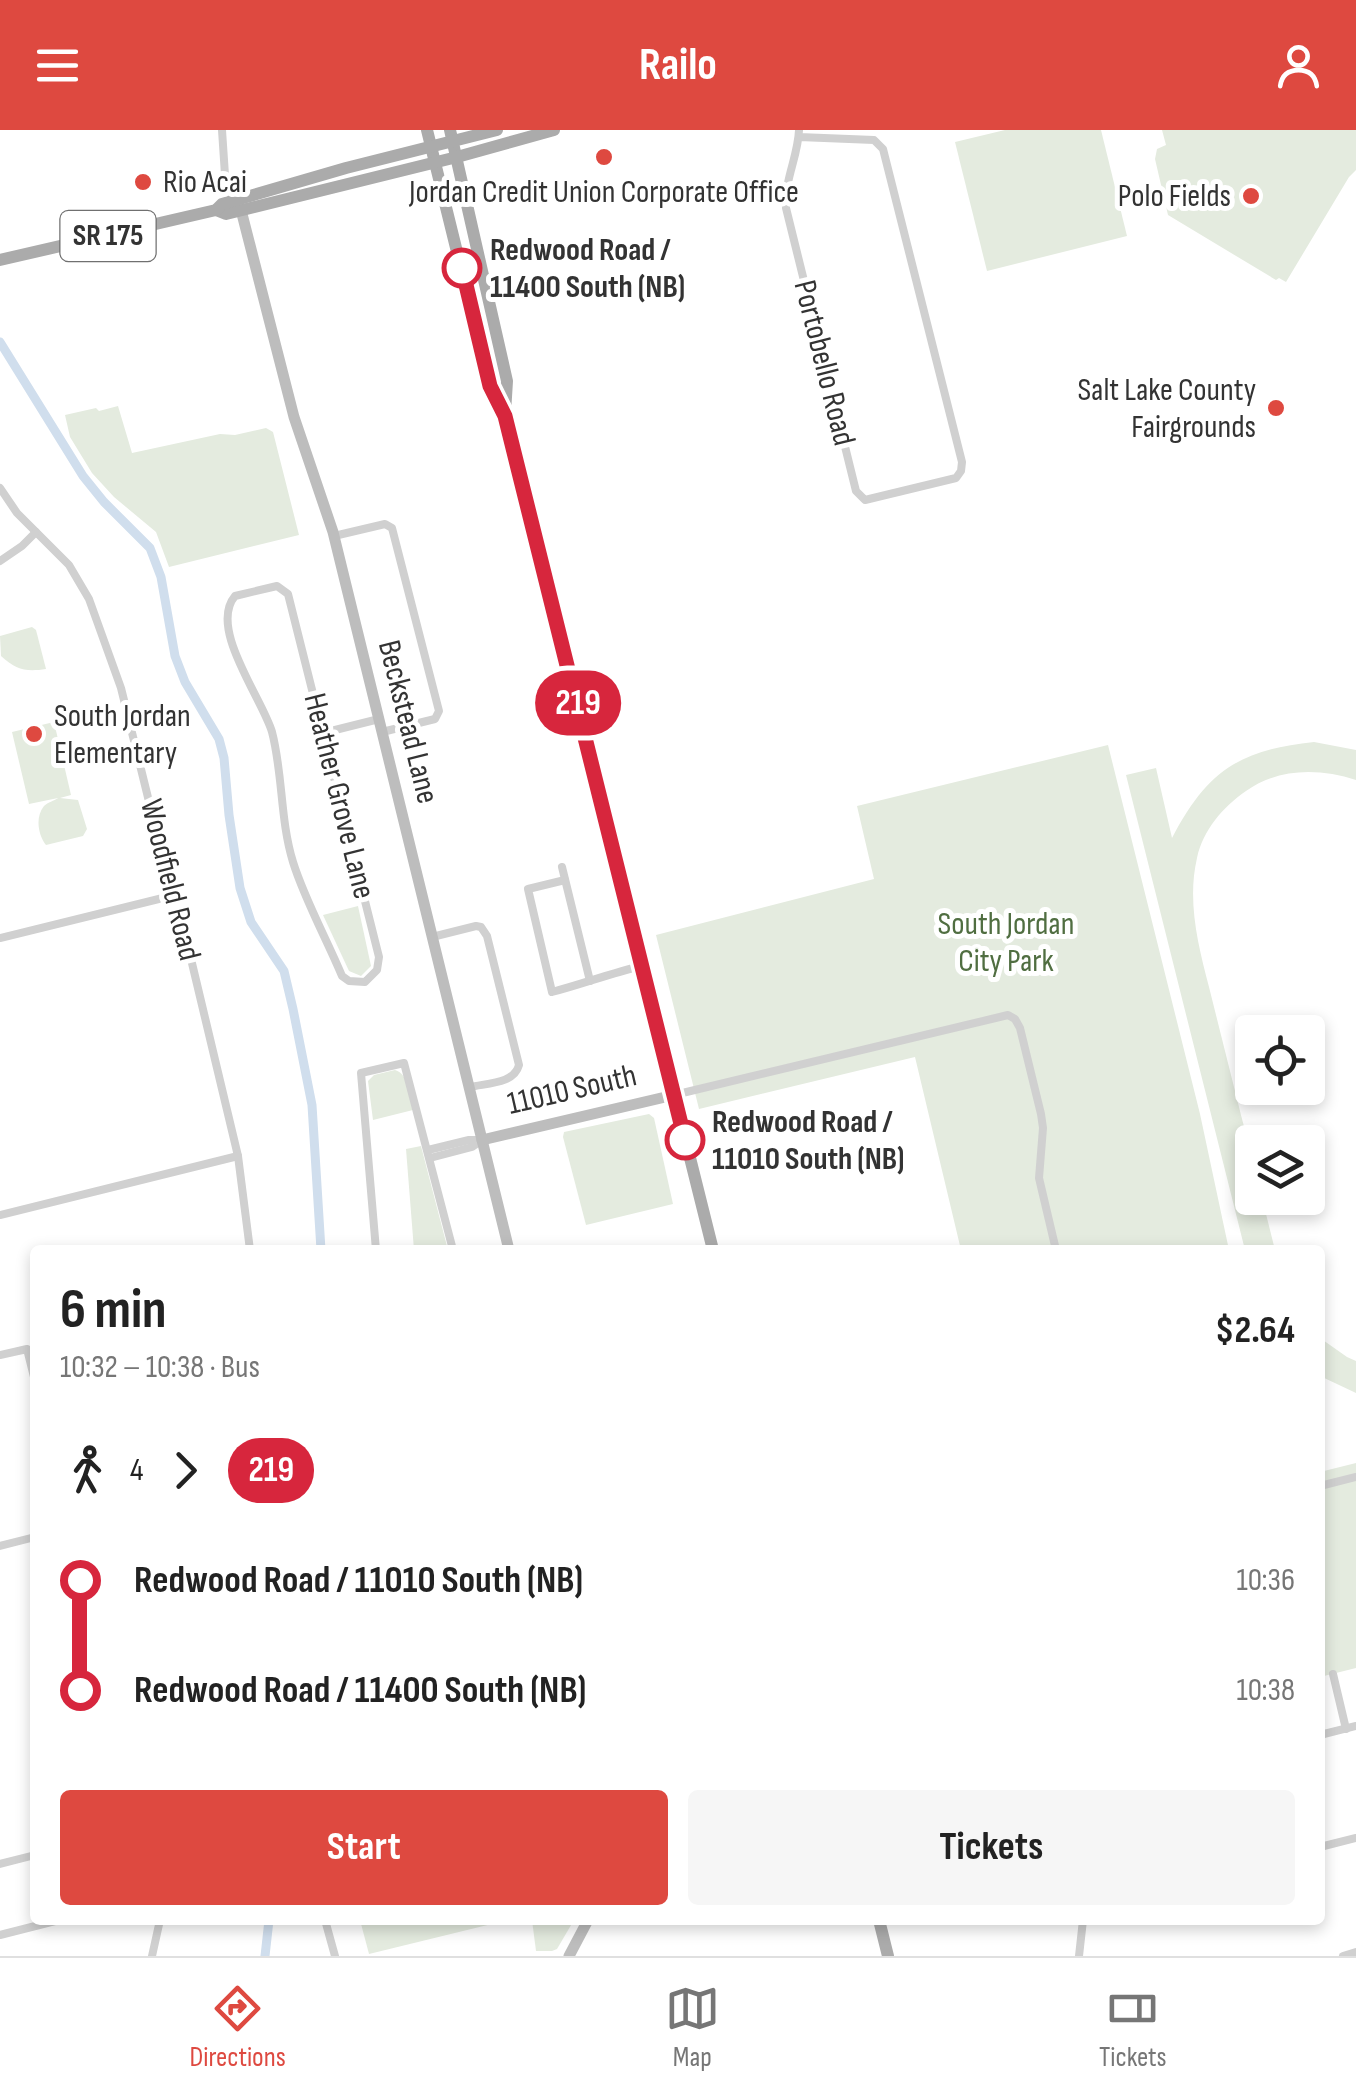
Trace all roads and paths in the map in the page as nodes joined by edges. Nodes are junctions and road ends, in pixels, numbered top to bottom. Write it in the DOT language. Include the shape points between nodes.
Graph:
graph roads {
  1 [pos="222,130"];
  2 [pos="428,130"];
  3 [pos="497,130"];
  4 [pos="554,130"];
  5 [pos="799,133"];
  6 [pos="452,135"];
  7 [pos="432,146"];
  8 [pos="457,157"];
  9 [pos="436,162"];
  10 [pos="237,205"];
  11 [pos="0,260"];
  12 [pos="505,416"];
  13 [pos="0,488"];
  14 [pos="36,532"];
  15 [pos="334,536"];
  16 [pos="0,561"];
  17 [pos="378,719"];
  18 [pos="323,732"];
  19 [pos="382,732"];
  20 [pos="562,867"];
  21 [pos="565,880"];
  22 [pos="175,895"];
  23 [pos="432,937"];
  24 [pos="0,938"];
  25 [pos="642,966"];
  26 [pos="590,981"];
  27 [pos="470,1087"];
  28 [pos="674,1095"];
  29 [pos="482,1140"];
  30 [pos="429,1154"];
  31 [pos="238,1156"];
  32 [pos="0,1216"];
  33 [pos="249,1245"];
  34 [pos="376,1245"];
  35 [pos="453,1245"];
  36 [pos="509,1245"];
  37 [pos="711,1245"];
  38 [pos="1055,1245"];
  39 [pos="0,1355"];
  40 [pos="30,1361"];
  41 [pos="1356,1477"];
  42 [pos="1325,1485"];
  43 [pos="30,1538"];
  44 [pos="0,1546"];
  45 [pos="1333,1674"];
  46 [pos="1351,1728"];
  47 [pos="1325,1734"];
  48 [pos="1356,1838"];
  49 [pos="1325,1847"];
  50 [pos="30,1856"];
  51 [pos="0,1864"];
  52 [pos="39,1925"];
  53 [pos="159,1925"];
  54 [pos="326,1925"];
  55 [pos="585,1925"];
  56 [pos="881,1925"];
  57 [pos="1082,1925"];
  58 [pos="0,1935"];
  59 [pos="1356,1952"];
  60 [pos="152,1956"];
  61 [pos="335,1956"];
  62 [pos="569,1956"];
  63 [pos="888,1956"];
  64 [pos="1079,1956"];
  65 [pos="1344,1956"];
  1 -- 10 [label="street" via="224,175"];
  2 -- 7 [label="main road"];
  3 -- 6 [label="main road, SR 175"];
  4 -- 8 [label="main road, SR 175"];
  5 -- 5 [label="street, Portobello Road" via="786,208 856,491 865,500 956,478 962,462 883,149 874,140"];
  6 -- 7 [label="main road, SR 175"];
  6 -- 8 [label="main road"];
  7 -- 9 [label="main road"];
  7 -- 10 [label="main road, SR 175"];
  8 -- 9 [label="main road, SR 175"];
  8 -- 12 [label="main road" via="507,381"];
  9 -- 10 [label="main road, SR 175"];
  9 -- 12 [label="main road" via="490,386"];
  10 -- 11 [label="main road, SR 175" via="226,214 216,210"];
  10 -- 15 [label="street, Beckstead Lane"];
  12 -- 25 [label="main road"];
  13 -- 14 [label="street, Woodfield Road"];
  14 -- 16 [label="street"];
  14 -- 22 [label="street, Woodfield Road" via="80,581 96,617"];
  15 -- 17 [label="street, Beckstead Lane"];
  15 -- 19 [label="street" via="392,528 439,711 435,719"];
  17 -- 18 [label="street"];
  17 -- 19 [label="street, Beckstead Lane"];
  18 -- 18 [label="street, Heather Grove Lane" via="288,594 277,586 235,596 226,613 234,651 271,727 293,862 342,976 357,983 372,978 379,957"];
  19 -- 23 [label="street, Beckstead Lane"];
  20 -- 21 [label="street"];
  21 -- 26 [label="street"];
  21 -- 26 [label="street" via="528,889 552,992"];
  22 -- 24 [label="street"];
  22 -- 31 [label="street, Woodfield Road"];
  23 -- 27 [label="street, Beckstead Lane"];
  23 -- 27 [label="street" via="481,927 487,936 519,1065 512,1078"];
  25 -- 26 [label="street"];
  25 -- 28 [label="main road"];
  27 -- 29 [label="street, Beckstead Lane"];
  28 -- 29 [label="street, 11010 South"];
  28 -- 37 [label="main road"];
  28 -- 38 [label="street" via="1002,1015 1015,1019 1043,1128 1039,1178"];
  29 -- 30 [label="street, 11010 South"];
  29 -- 36 [label="street, Beckstead Lane"];
  30 -- 34 [label="street" via="404,1063 362,1073"];
  30 -- 35 [label="street"];
  31 -- 32 [label="street"];
  31 -- 33 [label="street, Woodfield Road"];
  39 -- 40 [label="street" via="27,1349"];
  41 -- 42 [label="street"];
  43 -- 44 [label="street"];
  45 -- 46 [label="street"];
  46 -- 47 [label="street"];
  48 -- 49 [label="street"];
  50 -- 51 [label="street"];
  52 -- 58 [label="street"];
  53 -- 60 [label="street"];
  54 -- 61 [label="street"];
  55 -- 62 [label="street"];
  56 -- 63 [label="main road"];
  57 -- 64 [label="street"];
  59 -- 65 [label="street"];
}
